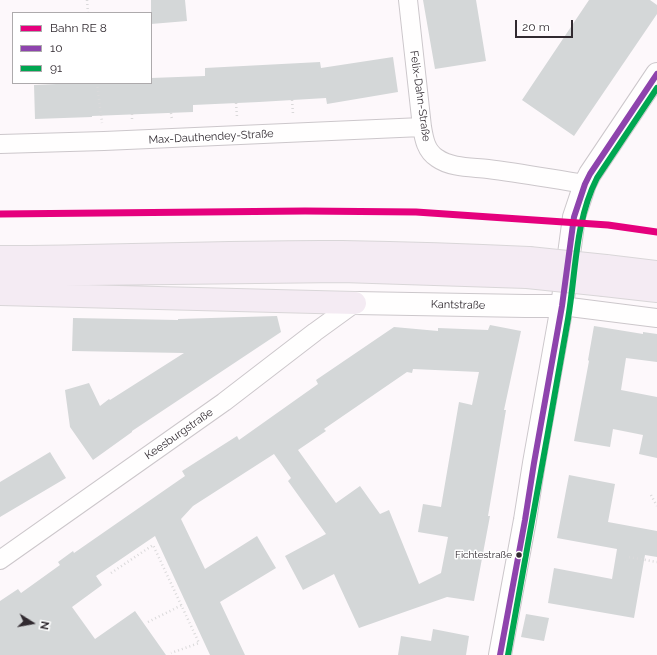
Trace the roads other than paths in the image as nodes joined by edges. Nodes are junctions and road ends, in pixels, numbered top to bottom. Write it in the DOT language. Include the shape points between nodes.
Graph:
graph roads {
  1 [pos="408,0"];
  2 [pos="657,74"];
  3 [pos="422,127"];
  4 [pos="0,144"];
  5 [pos="585,184"];
  6 [pos="0,257"];
  7 [pos="528,268"];
  8 [pos="657,272"];
  9 [pos="0,275"];
  10 [pos="605,275"];
  11 [pos="657,291"];
  12 [pos="0,294"];
  13 [pos="355,303"];
  14 [pos="562,306"];
  15 [pos="657,318"];
  16 [pos="0,560"];
  17 [pos="500,655"];
  1 -- 3 [label="street, Felix-Dahn-Straße"];
  2 -- 5 [label="street"];
  3 -- 4 [label="street, Max-Dauthendey-Straße" via="104,142"];
  3 -- 5 [label="street, Felix-Dahn-Straße" via="424,142 428,149 443,162"];
  5 -- 14 [label="street" via="574,218"];
  6 -- 7 [label="main road" via="341,252 476,255"];
  7 -- 9 [label="main road"];
  7 -- 10 [label="main road, bridge"];
  8 -- 10 [label="main road"];
  10 -- 11 [label="main road"];
  12 -- 13 [label="main road"];
  13 -- 14 [label="street, Kantstraße"];
  13 -- 16 [label="street, Keesburgstraße" via="224,402"];
  14 -- 15 [label="street"];
  14 -- 17 [label="street"];
}
